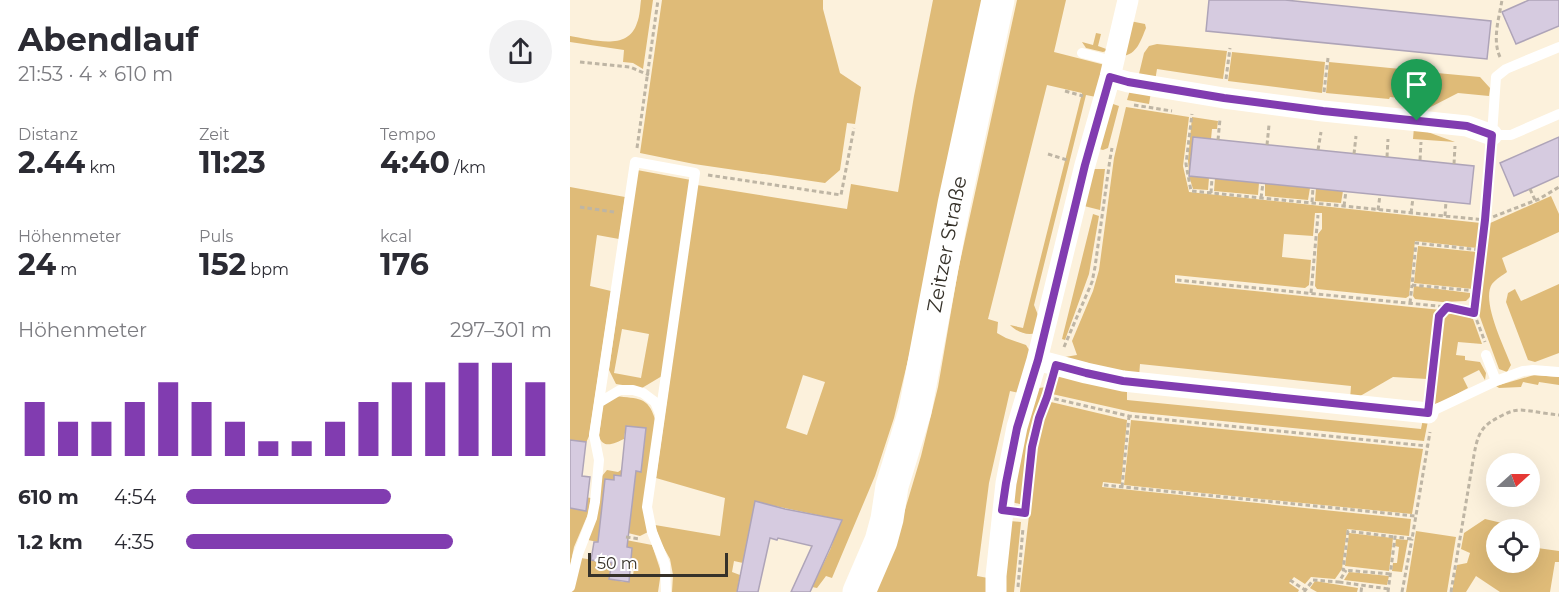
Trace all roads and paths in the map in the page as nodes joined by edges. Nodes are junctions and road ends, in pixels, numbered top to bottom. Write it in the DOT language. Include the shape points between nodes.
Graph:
graph roads {
  1 [pos="658,0"];
  2 [pos="998,0"];
  3 [pos="1128,0"];
  4 [pos="1502,0"];
  5 [pos="1559,46"];
  6 [pos="1230,48"];
  7 [pos="1082,53"];
  8 [pos="1328,58"];
  9 [pos="580,62"];
  10 [pos="1425,67"];
  11 [pos="1112,69"];
  12 [pos="1506,69"];
  13 [pos="649,75"];
  14 [pos="1224,98"];
  15 [pos="1323,111"];
  16 [pos="1191,114"];
  17 [pos="1559,114"];
  18 [pos="1220,119"];
  19 [pos="1417,121"];
  20 [pos="1269,125"];
  21 [pos="854,128"];
  22 [pos="1321,132"];
  23 [pos="1492,135"];
  24 [pos="1356,136"];
  25 [pos="1388,139"];
  26 [pos="1218,140"];
  27 [pos="1421,142"];
  28 [pos="1267,145"];
  29 [pos="1455,146"];
  30 [pos="1112,148"];
  31 [pos="1318,150"];
  32 [pos="1354,154"];
  33 [pos="1387,157"];
  34 [pos="1420,160"];
  35 [pos="635,162"];
  36 [pos="1454,164"];
  37 [pos="695,173"];
  38 [pos="1212,178"];
  39 [pos="1263,183"];
  40 [pos="1559,187"];
  41 [pos="1313,188"];
  42 [pos="1530,189"];
  43 [pos="1346,191"];
  44 [pos="1211,193"];
  45 [pos="1380,195"];
  46 [pos="1261,198"];
  47 [pos="1413,198"];
  48 [pos="1534,200"];
  49 [pos="1446,201"];
  50 [pos="1312,202"];
  51 [pos="1344,206"];
  52 [pos="580,207"];
  53 [pos="1378,210"];
  54 [pos="1411,213"];
  55 [pos="627,214"];
  56 [pos="1318,215"];
  57 [pos="1445,216"];
  58 [pos="1485,220"];
  59 [pos="1481,250"];
  60 [pos="1177,280"];
  61 [pos="1412,285"];
  62 [pos="1476,291"];
  63 [pos="1311,293"];
  64 [pos="1410,303"];
  65 [pos="1447,307"];
  66 [pos="1474,313"];
  67 [pos="1485,355"];
  68 [pos="1047,362"];
  69 [pos="1559,372"];
  70 [pos="1496,381"];
  71 [pos="600,402"];
  72 [pos="1428,413"];
  73 [pos="660,414"];
  74 [pos="1559,415"];
  75 [pos="1129,416"];
  76 [pos="1427,446"];
  77 [pos="1028,483"];
  78 [pos="1104,485"];
  79 [pos="892,486"];
  80 [pos="1122,487"];
  81 [pos="1002,510"];
  82 [pos="1025,513"];
  83 [pos="1415,516"];
  84 [pos="1395,537"];
  85 [pos="1412,540"];
  86 [pos="1346,570"];
  87 [pos="1390,574"];
  88 [pos="1290,580"];
  89 [pos="1339,582"];
  90 [pos="1362,585"];
  91 [pos="570,587"];
  92 [pos="1388,590"];
  93 [pos="1306,591"];
  94 [pos="666,592"];
  95 [pos="835,592"];
  96 [pos="859,592"];
  97 [pos="996,592"];
  98 [pos="1017,592"];
  99 [pos="1361,592"];
  100 [pos="1402,592"];
  101 [pos="1450,592"];
  1 -- 13 [label="path"];
  2 -- 79 [label="main road, Zeitzer Straße" via="915,411"];
  3 -- 11 [label="street"];
  4 -- 12 [label="path" via="1497,51"];
  5 -- 12 [label="lane"];
  6 -- 14 [label="path"];
  7 -- 11 [label="lane"];
  8 -- 15 [label="path"];
  9 -- 13 [label="path" via="630,67"];
  10 -- 19 [label="path"];
  11 -- 14 [label="street" via="1128,82"];
  11 -- 68 [label="street" via="1085,165"];
  12 -- 23 [label="lane" via="1496,77"];
  13 -- 35 [label="path"];
  14 -- 15 [label="street"];
  15 -- 19 [label="street"];
  16 -- 44 [label="path" via="1186,164 1191,191"];
  17 -- 23 [label="lane" via="1511,135"];
  18 -- 26 [label="path"];
  19 -- 23 [label="street" via="1467,126"];
  20 -- 28 [label="path"];
  21 -- 37 [label="path" via="841,195"];
  22 -- 31 [label="path"];
  23 -- 58 [label="path"];
  24 -- 32 [label="path"];
  25 -- 33 [label="path"];
  27 -- 34 [label="path"];
  29 -- 36 [label="path"];
  30 -- 68 [label="path" via="1092,282"];
  35 -- 37 [label="lane"];
  35 -- 55 [label="lane"];
  37 -- 73 [label="lane"];
  38 -- 44 [label="path"];
  39 -- 46 [label="path"];
  40 -- 48 [label="path"];
  41 -- 50 [label="path"];
  42 -- 48 [label="path"];
  43 -- 51 [label="path"];
  44 -- 46 [label="path"];
  45 -- 53 [label="path"];
  46 -- 50 [label="path"];
  47 -- 54 [label="path"];
  48 -- 58 [label="path"];
  49 -- 57 [label="path"];
  50 -- 51 [label="path"];
  51 -- 53 [label="path"];
  52 -- 55 [label="path"];
  53 -- 54 [label="path"];
  54 -- 57 [label="path"];
  55 -- 71 [label="lane"];
  56 -- 63 [label="path"];
  57 -- 58 [label="path"];
  58 -- 59 [label="path"];
  59 -- 61 [label="path" via="1416,243"];
  59 -- 62 [label="path"];
  60 -- 63 [label="path"];
  61 -- 62 [label="path"];
  61 -- 64 [label="path"];
  62 -- 66 [label="path"];
  63 -- 64 [label="path"];
  64 -- 65 [label="path"];
  65 -- 66 [label="path"];
  65 -- 72 [label="path" via="1439,316"];
  66 -- 67 [label="path" via="1486,345"];
  67 -- 70 [label="lane"];
  68 -- 72 [label="street" via="1123,381"];
  68 -- 75 [label="path" via="1047,397"];
  68 -- 81 [label="street" via="1017,428"];
  69 -- 70 [label="lane" via="1523,371"];
  70 -- 72 [label="lane"];
  71 -- 73 [label="lane" via="620,390 633,390 655,402"];
  71 -- 91 [label="lane" via="594,435 598,460 595,502"];
  72 -- 76 [label="path" via="1431,423"];
  73 -- 94 [label="lane" via="647,507 665,564"];
  74 -- 101 [label="path" via="1510,411 1489,422 1481,432"];
  75 -- 76 [label="path"];
  75 -- 80 [label="path"];
  76 -- 83 [label="path"];
  77 -- 82 [label="path"];
  78 -- 80 [label="path"];
  79 -- 95 [label="main road, Zeitzer Straße" via="866,525"];
  79 -- 96 [label="main road, Zeitzer Straße" via="881,541"];
  80 -- 83 [label="path"];
  81 -- 82 [label="lane"];
  81 -- 97 [label="street"];
  82 -- 98 [label="path"];
  83 -- 85 [label="path"];
  84 -- 85 [label="path"];
  84 -- 86 [label="path" via="1348,531"];
  84 -- 87 [label="path"];
  85 -- 100 [label="path"];
  86 -- 87 [label="path"];
  86 -- 89 [label="path"];
  87 -- 92 [label="path"];
  88 -- 93 [label="path"];
  89 -- 90 [label="path"];
  89 -- 93 [label="path" via="1313,580"];
  90 -- 92 [label="path"];
  90 -- 99 [label="path"];
}
